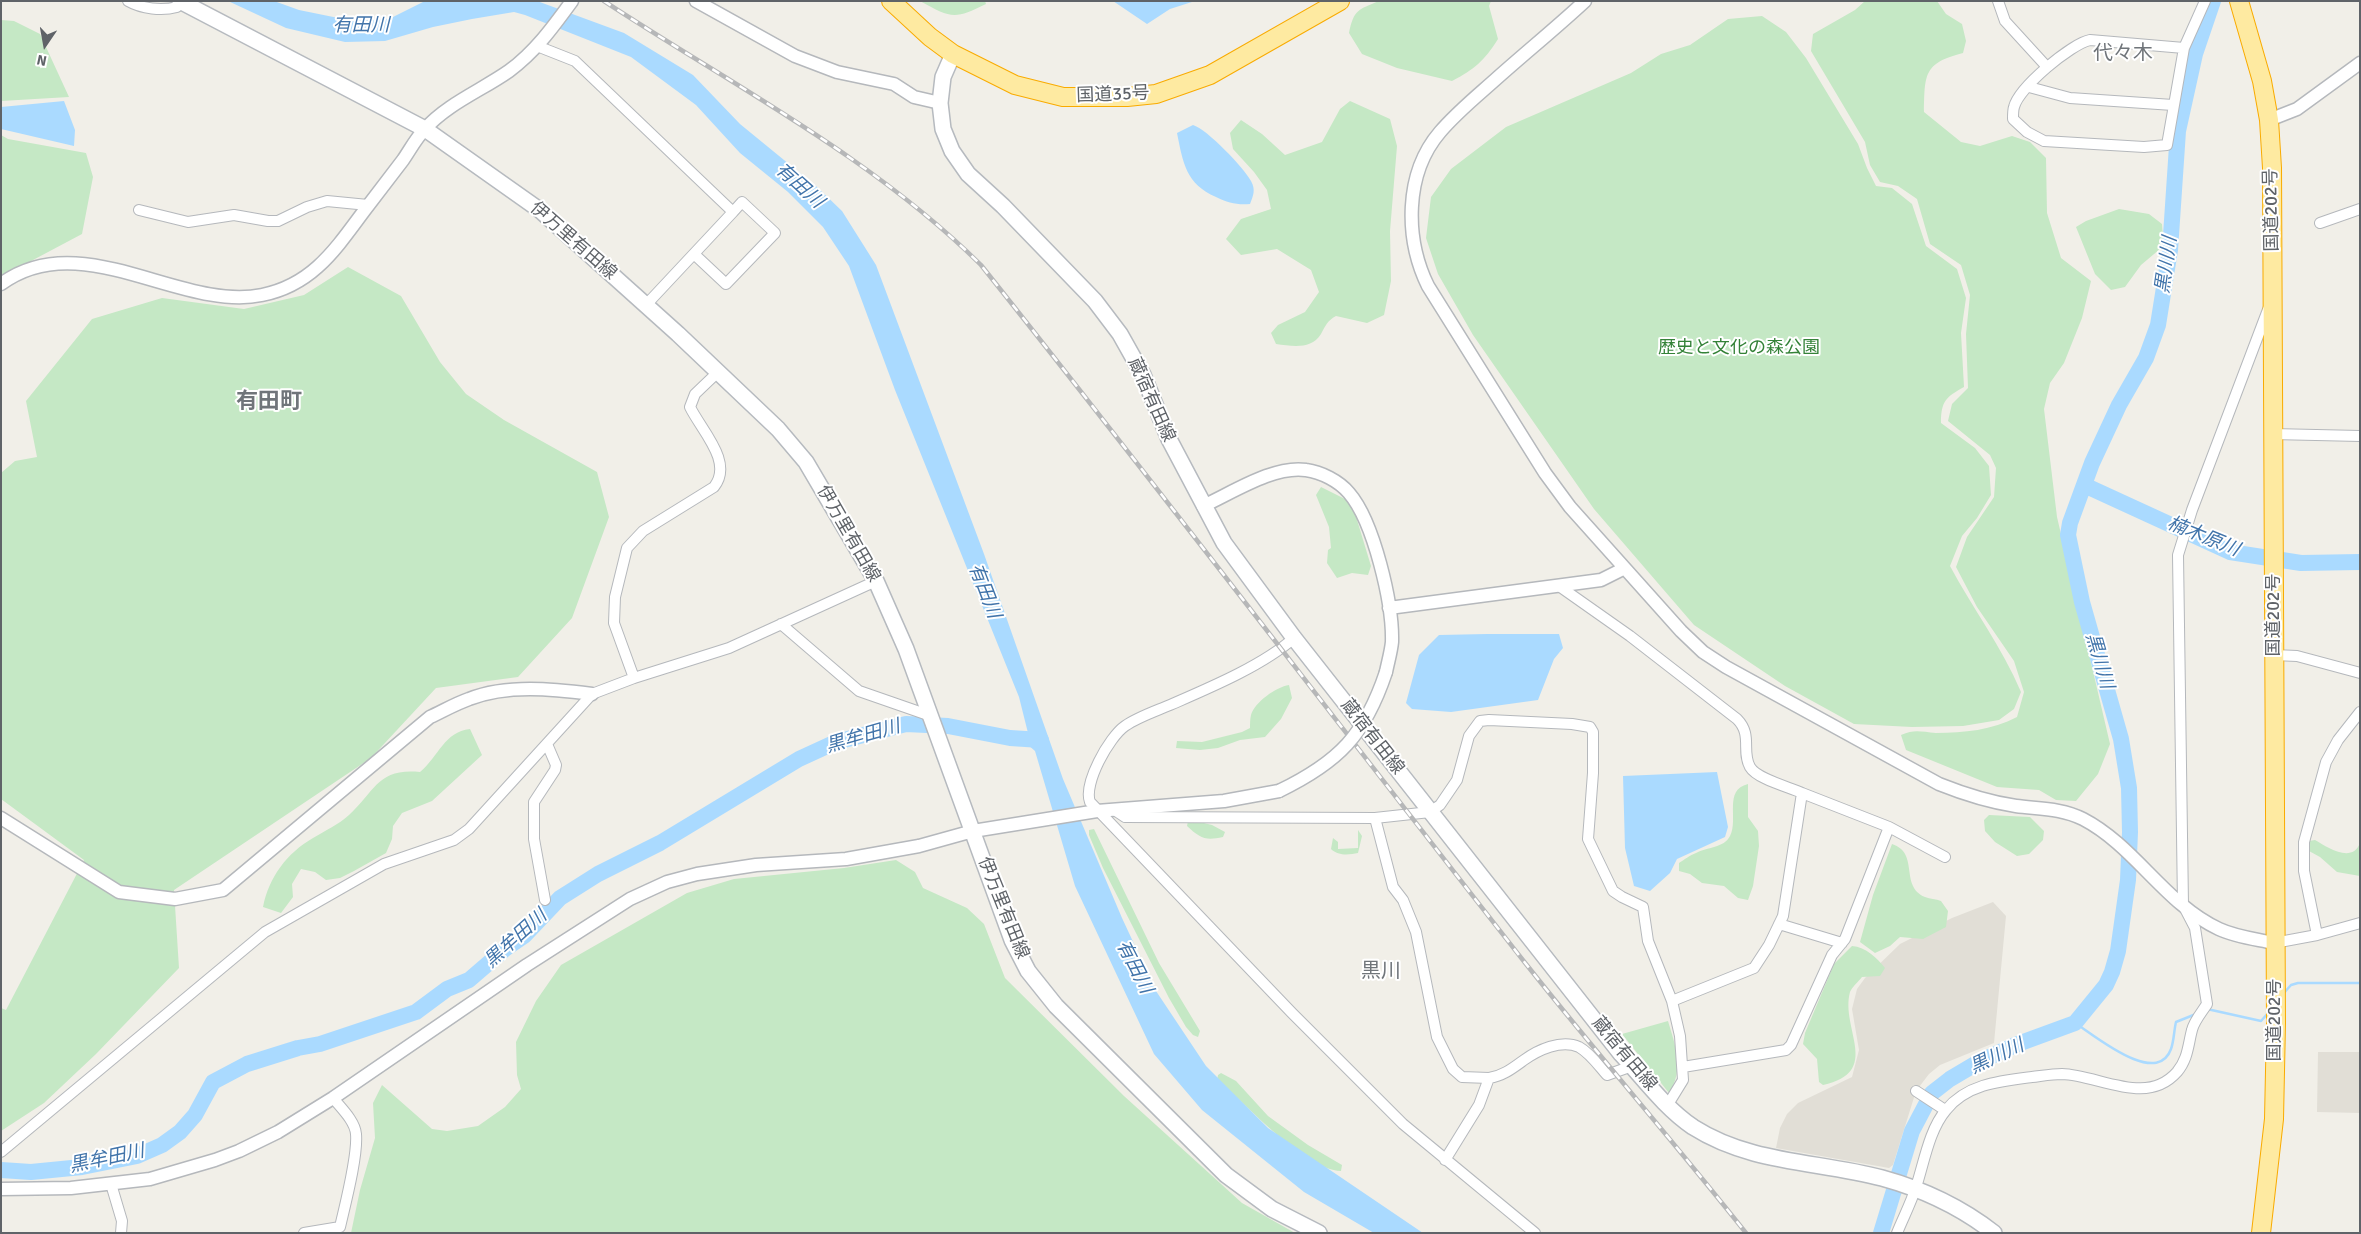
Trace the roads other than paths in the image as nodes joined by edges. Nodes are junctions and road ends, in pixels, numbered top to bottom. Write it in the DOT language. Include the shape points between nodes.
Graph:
graph roads {
  1 [pos="128,1"];
  2 [pos="572,1"];
  3 [pos="696,1"];
  4 [pos="891,1"];
  5 [pos="1340,1"];
  6 [pos="1585,1"];
  7 [pos="1998,1"];
  8 [pos="2205,1"];
  9 [pos="2239,1"];
  10 [pos="180,2"];
  11 [pos="541,42"];
  12 [pos="2184,48"];
  13 [pos="953,54"];
  14 [pos="2047,67"];
  15 [pos="2358,68"];
  16 [pos="2028,87"];
  17 [pos="940,103"];
  18 [pos="2173,104"];
  19 [pos="2269,120"];
  20 [pos="425,128"];
  21 [pos="368,206"];
  22 [pos="2360,208"];
  23 [pos="139,210"];
  24 [pos="733,212"];
  25 [pos="2320,223"];
  26 [pos="694,254"];
  27 [pos="1,284"];
  28 [pos="2272,297"];
  29 [pos="645,306"];
  30 [pos="718,372"];
  31 [pos="2272,434"];
  32 [pos="2360,436"];
  33 [pos="1203,506"];
  34 [pos="1623,569"];
  35 [pos="876,581"];
  36 [pos="1559,586"];
  37 [pos="1389,608"];
  38 [pos="780,624"];
  39 [pos="1294,638"];
  40 [pos="2274,655"];
  41 [pos="2360,672"];
  42 [pos="634,678"];
  43 [pos="592,694"];
  44 [pos="2360,712"];
  45 [pos="932,716"];
  46 [pos="547,744"];
  47 [pos="1802,793"];
  48 [pos="1113,809"];
  49 [pos="1097,811"];
  50 [pos="1430,812"];
  51 [pos="1,818"];
  52 [pos="1375,818"];
  53 [pos="1890,828"];
  54 [pos="973,831"];
  55 [pos="1945,856"];
  56 [pos="545,900"];
  57 [pos="2183,905"];
  58 [pos="2360,922"];
  59 [pos="1779,924"];
  60 [pos="2317,935"];
  61 [pos="1842,943"];
  62 [pos="2274,943"];
  63 [pos="1672,1001"];
  64 [pos="1632,1066"];
  65 [pos="1683,1067"];
  66 [pos="1489,1078"];
  67 [pos="1916,1090"];
  68 [pos="333,1098"];
  69 [pos="1667,1106"];
  70 [pos="1945,1110"];
  71 [pos="1,1152"];
  72 [pos="1445,1160"];
  73 [pos="111,1184"];
  74 [pos="1,1188"];
  75 [pos="1915,1190"];
  76 [pos="122,1233"];
  77 [pos="304,1233"];
  78 [pos="1319,1233"];
  79 [pos="1535,1233"];
  80 [pos="1897,1233"];
  81 [pos="1994,1233"];
  82 [pos="2261,1233"];
  1 -- 10 [label="street" via="166,10 177,8"];
  2 -- 11 [label="street"];
  3 -- 17 [label="street" via="795,56 837,72 894,84 914,96"];
  4 -- 13 [label="highway, 国道35号"];
  5 -- 13 [label="highway, 国道35号" via="1210,75 1156,94 1063,96 1015,85"];
  6 -- 34 [label="street" via="1439,133 1416,178 1412,228 1418,266 1440,306 1545,473"];
  7 -- 14 [label="street" via="2005,21"];
  8 -- 12 [label="street"];
  9 -- 19 [label="highway, 国道202号" via="2262,81"];
  10 -- 20 [label="main road, 伊万里有田線"];
  11 -- 20 [label="street" via="510,70"];
  11 -- 24 [label="street" via="575,61"];
  12 -- 14 [label="street" via="2090,40 2081,42"];
  12 -- 18 [label="street"];
  13 -- 17 [label="main road, 蔵宿有田線" via="944,77"];
  14 -- 16 [label="street"];
  15 -- 19 [label="street" via="2297,109"];
  16 -- 18 [label="street" via="2070,98"];
  16 -- 18 [label="street" via="2014,105 2013,119 2044,141 2144,147 2167,145"];
  17 -- 33 [label="main road, 蔵宿有田線" via="943,129 952,151 968,174 1095,301 1120,334 1143,375 1169,439"];
  19 -- 28 [label="highway, 国道202号"];
  20 -- 21 [label="street"];
  20 -- 29 [label="main road, 伊万里有田線" via="541,211"];
  21 -- 23 [label="street" via="327,201 283,219 268,221 234,215 188,222"];
  21 -- 27 [label="street" via="327,259 309,276 286,289 261,296 205,293 124,271 71,263 48,265"];
  22 -- 25 [label="street"];
  24 -- 26 [label="street"];
  24 -- 26 [label="street" via="742,202 775,233 726,284"];
  26 -- 29 [label="street"];
  28 -- 31 [label="highway, 国道202号"];
  28 -- 57 [label="street" via="2178,555"];
  29 -- 30 [label="main road, 伊万里有田線"];
  30 -- 35 [label="main road, 伊万里有田線" via="778,428 806,462"];
  30 -- 42 [label="street" via="695,394 690,407 721,465 720,479 714,487 643,531 627,548 621,568 614,623"];
  31 -- 32 [label="street"];
  31 -- 40 [label="highway, 国道202号"];
  33 -- 37 [label="street" via="1283,470 1306,470 1330,479 1349,493 1367,526 1386,587"];
  33 -- 39 [label="main road, 蔵宿有田線" via="1224,543"];
  34 -- 36 [label="street" via="1602,580"];
  34 -- 57 [label="street" via="1703,652 1750,682 1939,784 1998,802 2060,811 2081,818 2120,846"];
  35 -- 38 [label="street"];
  35 -- 45 [label="main road, 伊万里有田線"];
  36 -- 37 [label="street"];
  36 -- 47 [label="street" via="1738,719 1744,725 1750,768"];
  37 -- 48 [label="street, bridge" via="1392,641 1386,672 1369,714 1339,754 1323,767 1279,791 1224,801"];
  38 -- 42 [label="street" via="729,648"];
  38 -- 45 [label="street" via="859,691"];
  39 -- 49 [label="street" via="1281,649 1208,688 1124,726 1094,772 1088,796"];
  39 -- 50 [label="main road, 蔵宿有田線"];
  40 -- 41 [label="street" via="2297,656"];
  40 -- 62 [label="highway, 国道202号"];
  42 -- 43 [label="street"];
  43 -- 46 [label="street"];
  43 -- 51 [label="street" via="512,690 470,698 430,717 223,890 175,899 119,892"];
  44 -- 60 [label="street" via="2326,762 2304,842 2304,871"];
  45 -- 54 [label="main road, 伊万里有田線"];
  46 -- 56 [label="street" via="555,770 534,802 534,839"];
  46 -- 71 [label="street" via="469,829 454,840 384,864 265,932"];
  47 -- 53 [label="street"];
  47 -- 59 [label="street" via="1789,885"];
  48 -- 49 [label="street"];
  48 -- 52 [label="street" via="1125,817"];
  49 -- 54 [label="street"];
  49 -- 72 [label="street" via="1359,1080"];
  50 -- 52 [label="street"];
  50 -- 63 [label="street" via="1440,805 1457,780 1469,736 1480,721 1590,727 1593,732 1593,773 1588,839 1613,891 1643,907 1648,941"];
  50 -- 64 [label="main road, 蔵宿有田線"];
  52 -- 66 [label="street" via="1393,887 1416,932 1437,1037 1453,1069 1462,1077"];
  53 -- 55 [label="street"];
  53 -- 61 [label="street"];
  54 -- 68 [label="street" via="919,846 846,860 756,865 667,882 630,899 528,964"];
  54 -- 78 [label="main road, 伊万里有田線" via="1012,940 1028,971 1056,1006 1226,1175 1272,1209"];
  57 -- 62 [label="street" via="2220,930"];
  57 -- 70 [label="street" via="2195,928 2207,1004 2192,1029 2190,1046 2176,1072 2157,1086 2136,1089 2062,1074 2009,1080 1967,1091"];
  58 -- 60 [label="street"];
  59 -- 61 [label="street"];
  59 -- 63 [label="street" via="1754,968"];
  60 -- 62 [label="street"];
  61 -- 65 [label="street" via="1832,955 1786,1050"];
  62 -- 82 [label="highway, 国道202号" via="2274,1120"];
  63 -- 65 [label="street"];
  64 -- 66 [label="street" via="1607,1075 1578,1047 1554,1046 1535,1052 1498,1077"];
  64 -- 69 [label="main road, 蔵宿有田線"];
  65 -- 69 [label="street" via="1683,1080"];
  66 -- 72 [label="street" via="1479,1105"];
  67 -- 70 [label="street"];
  68 -- 73 [label="street" via="278,1132 223,1157 150,1179"];
  68 -- 77 [label="street" via="356,1134 345,1205 340,1227"];
  69 -- 75 [label="main road, 蔵宿有田線" via="1693,1126 1743,1150 1768,1158 1883,1178"];
  70 -- 75 [label="street" via="1935,1128"];
  72 -- 79 [label="street"];
  73 -- 74 [label="street" via="71,1188"];
  73 -- 76 [label="street" via="122,1221"];
  75 -- 80 [label="street"];
  75 -- 81 [label="main road, 蔵宿有田線" via="1973,1216"];
}
